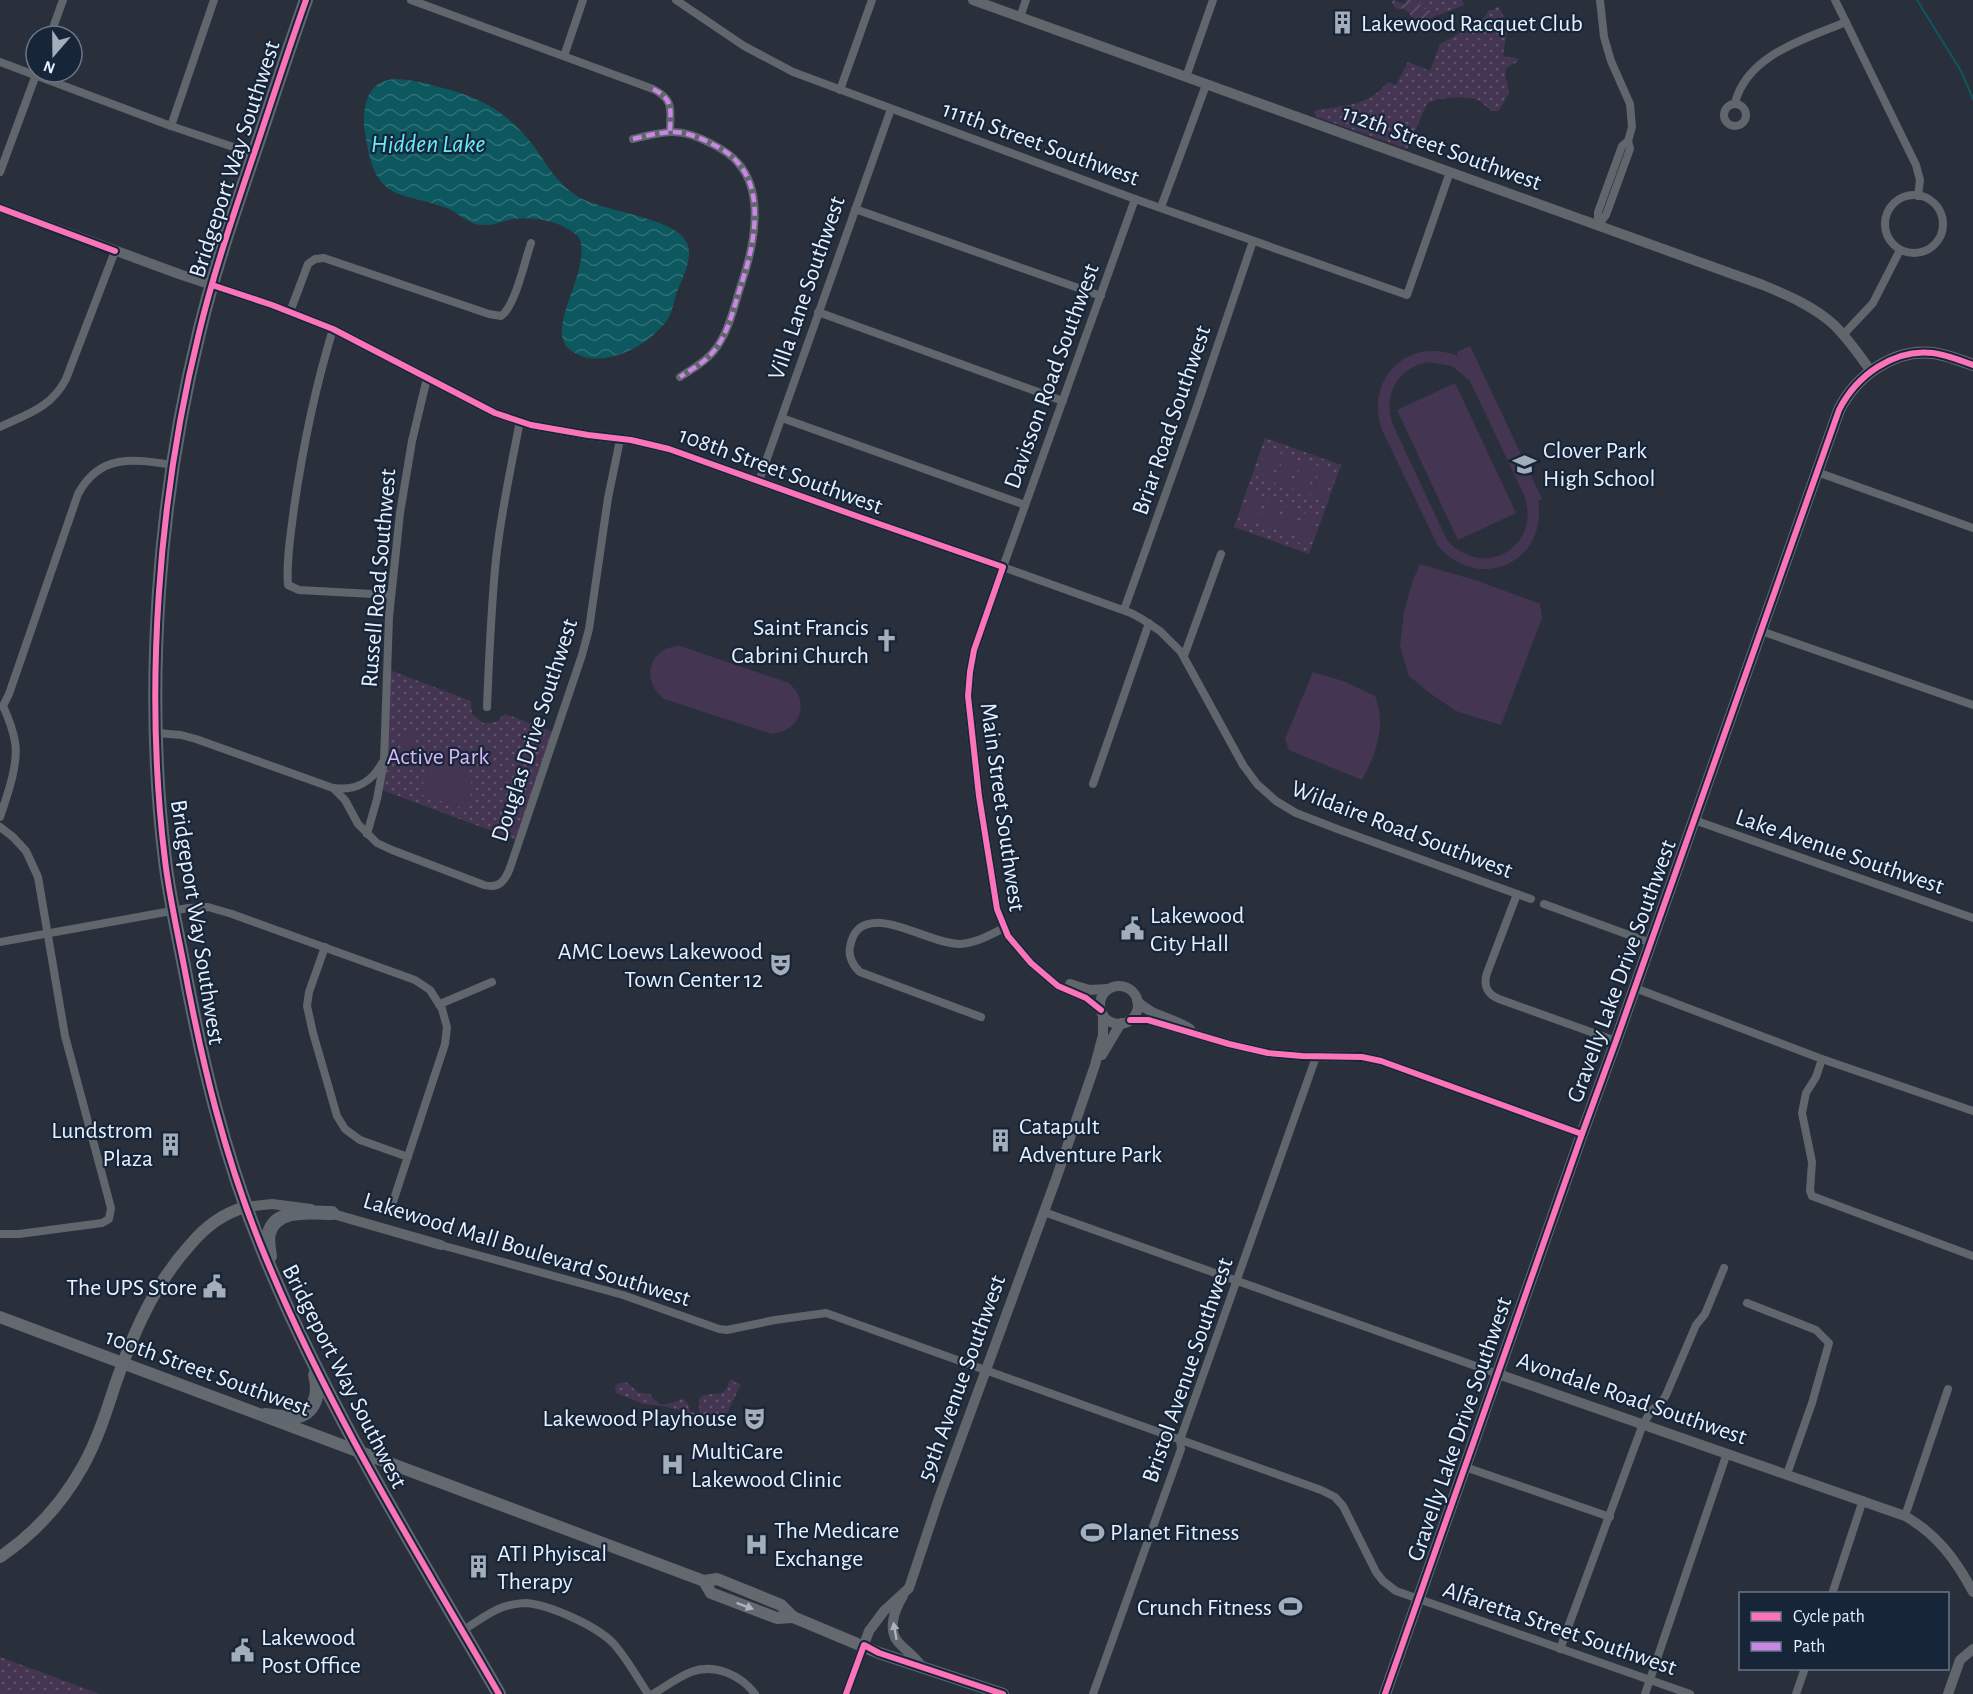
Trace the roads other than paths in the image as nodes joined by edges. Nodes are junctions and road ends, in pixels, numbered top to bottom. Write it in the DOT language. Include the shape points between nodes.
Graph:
graph roads {
  1 [pos="63,0"];
  2 [pos="214,0"];
  3 [pos="306,0"];
  4 [pos="411,0"];
  5 [pos="583,0"];
  6 [pos="676,0"];
  7 [pos="872,0"];
  8 [pos="973,0"];
  9 [pos="1026,0"];
  10 [pos="1213,0"];
  11 [pos="1600,0"];
  12 [pos="1835,0"];
  13 [pos="1020,17"];
  14 [pos="1846,22"];
  15 [pos="54,24"];
  16 [pos="564,56"];
  17 [pos="0,62"];
  18 [pos="24,69"];
  19 [pos="1186,77"];
  20 [pos="32,84"];
  21 [pos="64,84"];
  22 [pos="1206,85"];
  23 [pos="840,90"];
  24 [pos="1735,103"];
  25 [pos="891,109"];
  26 [pos="171,126"];
  27 [pos="670,132"];
  28 [pos="633,139"];
  29 [pos="254,154"];
  30 [pos="0,172"];
  31 [pos="1450,172"];
  32 [pos="1918,196"];
  33 [pos="1135,199"];
  34 [pos="1161,207"];
  35 [pos="0,208"];
  36 [pos="855,209"];
  37 [pos="1598,225"];
  38 [pos="1252,241"];
  39 [pos="531,243"];
  40 [pos="1900,250"];
  41 [pos="115,251"];
  42 [pos="212,285"];
  43 [pos="1101,296"];
  44 [pos="290,312"];
  45 [pos="818,312"];
  46 [pos="333,329"];
  47 [pos="1843,335"];
  48 [pos="1973,365"];
  49 [pos="1871,371"];
  50 [pos="680,377"];
  51 [pos="426,378"];
  52 [pos="1063,401"];
  53 [pos="782,418"];
  54 [pos="520,421"];
  55 [pos="0,427"];
  56 [pos="620,440"];
  57 [pos="173,465"];
  58 [pos="1817,472"];
  59 [pos="759,481"];
  60 [pos="1025,505"];
  61 [pos="1973,528"];
  62 [pos="1221,554"];
  63 [pos="1003,567"];
  64 [pos="391,595"];
  65 [pos="1124,610"];
  66 [pos="1149,623"];
  67 [pos="1761,631"];
  68 [pos="1184,656"];
  69 [pos="2,705"];
  70 [pos="1973,705"];
  71 [pos="487,707"];
  72 [pos="157,734"];
  73 [pos="385,747"];
  74 [pos="1093,784"];
  75 [pos="333,788"];
  76 [pos="0,817"];
  77 [pos="1694,820"];
  78 [pos="0,827"];
  79 [pos="367,834"];
  80 [pos="1517,894"];
  81 [pos="1531,899"];
  82 [pos="1544,904"];
  83 [pos="173,911"];
  84 [pos="1973,918"];
  85 [pos="1004,928"];
  86 [pos="48,933"];
  87 [pos="0,942"];
  88 [pos="1651,943"];
  89 [pos="325,947"];
  90 [pos="1042,972"];
  91 [pos="492,982"];
  92 [pos="1635,988"];
  93 [pos="1108,989"];
  94 [pos="1137,1001"];
  95 [pos="440,1004"];
  96 [pos="1102,1012"];
  97 [pos="981,1017"];
  98 [pos="1125,1021"];
  99 [pos="1196,1033"];
  100 [pos="1616,1041"];
  101 [pos="1316,1057"];
  102 [pos="1822,1059"];
  103 [pos="1095,1065"];
  104 [pos="1973,1111"];
  105 [pos="1582,1134"];
  106 [pos="408,1157"];
  107 [pos="246,1207"];
  108 [pos="390,1211"];
  109 [pos="1044,1212"];
  110 [pos="332,1213"];
  111 [pos="0,1234"];
  112 [pos="441,1245"];
  113 [pos="1973,1256"];
  114 [pos="1724,1268"];
  115 [pos="272,1273"];
  116 [pos="1237,1281"];
  117 [pos="1747,1303"];
  118 [pos="0,1317"];
  119 [pos="309,1355"];
  120 [pos="123,1363"];
  121 [pos="986,1371"];
  122 [pos="1498,1374"];
  123 [pos="1947,1389"];
  124 [pos="265,1416"];
  125 [pos="1643,1424"];
  126 [pos="1180,1440"];
  127 [pos="358,1450"];
  128 [pos="1726,1453"];
  129 [pos="1465,1467"];
  130 [pos="1787,1474"];
  131 [pos="1863,1500"];
  132 [pos="1905,1516"];
  133 [pos="1610,1517"];
  134 [pos="0,1557"];
  135 [pos="909,1588"];
  136 [pos="1832,1592"];
  137 [pos="1973,1592"];
  138 [pos="1418,1600"];
  139 [pos="462,1631"];
  140 [pos="864,1645"];
  141 [pos="1560,1649"];
  142 [pos="1973,1649"];
  143 [pos="922,1667"];
  144 [pos="1804,1670"];
  145 [pos="1650,1680"];
  146 [pos="499,1694"];
  147 [pos="648,1694"];
  148 [pos="653,1694"];
  149 [pos="755,1694"];
  150 [pos="846,1694"];
  151 [pos="1003,1694"];
  152 [pos="1093,1694"];
  153 [pos="1385,1694"];
  154 [pos="1645,1694"];
  155 [pos="1690,1694"];
  156 [pos="1797,1694"];
  157 [pos="1948,1694"];
  1 -- 15 [label="street"];
  2 -- 26 [label="street"];
  3 -- 29 [label="main road, Bridgeport Way Southwest"];
  4 -- 16 [label="street"];
  5 -- 16 [label="street"];
  6 -- 23 [label="street, 111th Street Southwest" via="763,58"];
  7 -- 23 [label="street"];
  8 -- 13 [label="street, 112th Street Southwest"];
  9 -- 13 [label="street"];
  10 -- 19 [label="street"];
  11 -- 37 [label="street" via="1604,37 1630,104 1632,127 1598,212"];
  12 -- 14 [label="street"];
  13 -- 19 [label="street, 112th Street Southwest"];
  14 -- 24 [label="street" via="1756,66 1743,82"];
  14 -- 32 [label="street" via="1916,165 1920,180"];
  16 -- 27 [label="street" via="665,95 670,105"];
  17 -- 18 [label="street"];
  19 -- 22 [label="street, 112th Street Southwest"];
  20 -- 30 [label="street"];
  21 -- 26 [label="street"];
  22 -- 31 [label="street, 112th Street Southwest"];
  22 -- 34 [label="street"];
  23 -- 25 [label="street, 111th Street Southwest"];
  25 -- 33 [label="street, 111th Street Southwest"];
  25 -- 36 [label="street, Villa Lane Southwest"];
  26 -- 29 [label="street"];
  27 -- 28 [label="street"];
  27 -- 50 [label="street" via="698,138 733,157 750,186 754,211 748,264 721,340 701,364"];
  29 -- 42 [label="main road, Bridgeport Way Southwest"];
  31 -- 37 [label="street, 112th Street Southwest"];
  31 -- 38 [label="street, 111th Street Southwest" via="1407,295"];
  32 -- 40 [label="street" via="1895,201 1885,217 1887,236"];
  32 -- 40 [label="street" via="1938,208 1943,226 1941,236 1919,253"];
  33 -- 34 [label="street, 111th Street Southwest"];
  33 -- 43 [label="street, Davisson Road Southwest"];
  34 -- 38 [label="street, 111th Street Southwest"];
  35 -- 41 [label="street, 108th Street Southwest"];
  36 -- 43 [label="street"];
  36 -- 45 [label="street, Villa Lane Southwest"];
  37 -- 47 [label="street, 112th Street Southwest" via="1795,299 1824,316"];
  38 -- 65 [label="street, Briar Road Southwest"];
  39 -- 44 [label="street" via="511,302 501,316 324,258 308,264"];
  40 -- 47 [label="street" via="1872,303"];
  41 -- 42 [label="street, 108th Street Southwest"];
  41 -- 55 [label="street" via="62,388 43,407"];
  42 -- 44 [label="street, 108th Street Southwest"];
  42 -- 57 [label="main road, Bridgeport Way Southwest"];
  43 -- 52 [label="street, Davisson Road Southwest"];
  44 -- 46 [label="street, 108th Street Southwest"];
  45 -- 52 [label="street"];
  45 -- 53 [label="street, Villa Lane Southwest"];
  46 -- 51 [label="street, 108th Street Southwest"];
  46 -- 64 [label="street" via="317,382 297,488 287,583 296,589"];
  47 -- 49 [label="street, 112th Street Southwest"];
  48 -- 49 [label="main road, Gravelly Lake Drive Southwest" via="1922,352 1899,356"];
  49 -- 58 [label="main road, Gravelly Lake Drive Southwest" via="1844,400"];
  51 -- 54 [label="street, 108th Street Southwest" via="495,413"];
  51 -- 64 [label="street, Russell Road Southwest" via="404,486"];
  52 -- 60 [label="street, Davisson Road Southwest"];
  53 -- 59 [label="street, Villa Lane Southwest"];
  53 -- 60 [label="street"];
  54 -- 56 [label="street, 108th Street Southwest"];
  54 -- 71 [label="street" via="495,566"];
  56 -- 59 [label="street, 108th Street Southwest" via="669,449"];
  56 -- 79 [label="street, Douglas Drive Southwest" via="589,629 506,876 498,886 484,885 392,850"];
  57 -- 69 [label="street" via="117,461 100,468 83,484"];
  57 -- 72 [label="main road, Bridgeport Way Southwest" via="159,595"];
  58 -- 61 [label="street"];
  58 -- 67 [label="main road, Gravelly Lake Drive Southwest"];
  59 -- 63 [label="street, 108th Street Southwest"];
  60 -- 63 [label="street, Davisson Road Southwest"];
  62 -- 68 [label="street"];
  63 -- 65 [label="street, Wildaire Road Southwest"];
  63 -- 85 [label="street, Main Street Southwest" via="974,650 968,696 993,890"];
  64 -- 73 [label="street, Russell Road Southwest"];
  65 -- 66 [label="street, Wildaire Road Southwest"];
  66 -- 68 [label="street, Wildaire Road Southwest"];
  66 -- 74 [label="street"];
  67 -- 70 [label="street"];
  67 -- 77 [label="main road, Gravelly Lake Drive Southwest"];
  68 -- 80 [label="street, Wildaire Road Southwest" via="1243,765 1276,801 1340,830"];
  69 -- 76 [label="street" via="16,751"];
  72 -- 75 [label="street" via="191,737"];
  72 -- 83 [label="main road, Bridgeport Way Southwest" via="159,798"];
  73 -- 75 [label="street, Russell Road Southwest" via="383,760 367,781 349,789"];
  73 -- 79 [label="street, Russell Road Southwest" via="382,778"];
  75 -- 79 [label="street"];
  77 -- 84 [label="street, Lake Avenue Southwest"];
  77 -- 88 [label="main road, Gravelly Lake Drive Southwest"];
  78 -- 86 [label="street" via="20,843 35,867"];
  80 -- 81 [label="street, Wildaire Road Southwest"];
  80 -- 100 [label="street" via="1486,976 1488,991 1499,999"];
  82 -- 88 [label="street"];
  83 -- 86 [label="street"];
  83 -- 89 [label="street" via="212,908"];
  83 -- 107 [label="main road, Bridgeport Way Southwest" via="206,1076"];
  85 -- 90 [label="street, Main Street Southwest" via="1015,946"];
  85 -- 97 [label="street" via="960,944 895,925 869,922 858,929 851,942 850,956 860,972"];
  86 -- 87 [label="street"];
  86 -- 111 [label="street" via="65,1036 111,1211 104,1222 92,1225"];
  88 -- 92 [label="main road, Gravelly Lake Drive Southwest"];
  89 -- 95 [label="street" via="415,980 430,990"];
  89 -- 106 [label="street" via="307,1006 337,1116 345,1129 360,1140"];
  90 -- 93 [label="street, Main Street Southwest" via="1089,990"];
  90 -- 96 [label="street, Main Street Southwest"];
  91 -- 95 [label="street"];
  92 -- 100 [label="main road, Gravelly Lake Drive Southwest"];
  92 -- 102 [label="street"];
  93 -- 94 [label="street" via="1126,987"];
  93 -- 96 [label="street" via="1101,998"];
  94 -- 98 [label="street" via="1136,1012"];
  94 -- 99 [label="street"];
  95 -- 106 [label="street" via="447,1027 445,1044"];
  96 -- 98 [label="street" via="1111,1022"];
  96 -- 103 [label="street, 59th Avenue Southwest" via="1102,1035"];
  98 -- 99 [label="street" via="1148,1020"];
  98 -- 103 [label="street, 59th Avenue Southwest"];
  99 -- 101 [label="street" via="1261,1051"];
  100 -- 105 [label="main road, Gravelly Lake Drive Southwest"];
  101 -- 105 [label="street" via="1381,1060"];
  101 -- 116 [label="street, Bristol Avenue Southwest"];
  102 -- 104 [label="street"];
  102 -- 113 [label="street" via="1806,1093 1802,1113 1812,1161 1812,1196"];
  103 -- 109 [label="street, 59th Avenue Southwest"];
  105 -- 122 [label="main road, Gravelly Lake Drive Southwest"];
  106 -- 108 [label="street"];
  107 -- 110 [label="street, Lakewood Mall Boulevard Southwest" via="283,1204"];
  107 -- 115 [label="main road, Bridgeport Way Southwest"];
  107 -- 120 [label="main road" via="211,1224 176,1261 150,1300"];
  109 -- 116 [label="street, Avondale Road Southwest"];
  109 -- 121 [label="street, 59th Avenue Southwest"];
  110 -- 112 [label="street, Lakewood Mall Boulevard Southwest"];
  110 -- 115 [label="main road" via="292,1214 274,1224 268,1238"];
  112 -- 121 [label="street, Lakewood Mall Boulevard Southwest" via="645,1302 719,1329 826,1313"];
  114 -- 125 [label="street" via="1666,1395"];
  115 -- 119 [label="main road, Bridgeport Way Southwest"];
  116 -- 122 [label="street, Avondale Road Southwest"];
  116 -- 126 [label="street, Bristol Avenue Southwest"];
  117 -- 130 [label="street" via="1816,1330 1829,1343"];
  118 -- 120 [label="main road, 100th Street Southwest"];
  119 -- 124 [label="main road" via="317,1387 310,1408 294,1417"];
  119 -- 127 [label="main road, Bridgeport Way Southwest"];
  120 -- 124 [label="main road, 100th Street Southwest"];
  120 -- 134 [label="main road" via="98,1435 74,1481 42,1521"];
  121 -- 126 [label="street, Lakewood Mall Boulevard Southwest"];
  121 -- 135 [label="street, 59th Avenue Southwest"];
  122 -- 125 [label="street, Avondale Road Southwest"];
  122 -- 129 [label="main road, Gravelly Lake Drive Southwest"];
  123 -- 132 [label="street"];
  124 -- 127 [label="main road, 100th Street Southwest"];
  125 -- 128 [label="street, Avondale Road Southwest"];
  125 -- 133 [label="street"];
  126 -- 138 [label="street, Alfaretta Street Southwest" via="1335,1497 1383,1581"];
  126 -- 152 [label="street, Bristol Avenue Southwest" via="1181,1449"];
  127 -- 139 [label="main road, Bridgeport Way Southwest"];
  127 -- 140 [label="main road, 100th Street Southwest" via="704,1581 711,1593 777,1618 793,1617"];
  128 -- 130 [label="street, Avondale Road Southwest"];
  128 -- 145 [label="street"];
  129 -- 133 [label="street"];
  129 -- 138 [label="main road, Gravelly Lake Drive Southwest"];
  130 -- 131 [label="street, Avondale Road Southwest"];
  131 -- 132 [label="street, Avondale Road Southwest"];
  131 -- 136 [label="street"];
  132 -- 137 [label="street, Avondale Road Southwest" via="1937,1539"];
  133 -- 141 [label="street"];
  135 -- 140 [label="street, 59th Avenue Southwest" via="884,1611"];
  143 -- 135 [label="street, one-way" via="897,1641 894,1632 894,1617"];
  138 -- 141 [label="street, Alfaretta Street Southwest"];
  138 -- 153 [label="main road, Gravelly Lake Drive Southwest"];
  139 -- 146 [label="main road, Bridgeport Way Southwest"];
  139 -- 147 [label="street" via="501,1608 516,1604 561,1613 604,1635"];
  140 -- 143 [label="main road, 100th Street Southwest"];
  140 -- 150 [label="street, 59th Avenue Southwest"];
  141 -- 145 [label="street, Alfaretta Street Southwest"];
  142 -- 157 [label="street" via="1960,1660"];
  143 -- 151 [label="main road, 100th Street Southwest"];
  144 -- 156 [label="street"];
  145 -- 154 [label="street"];
  145 -- 155 [label="street, Alfaretta Street Southwest"];
  148 -- 149 [label="street" via="693,1671 710,1669 735,1676"];
}
